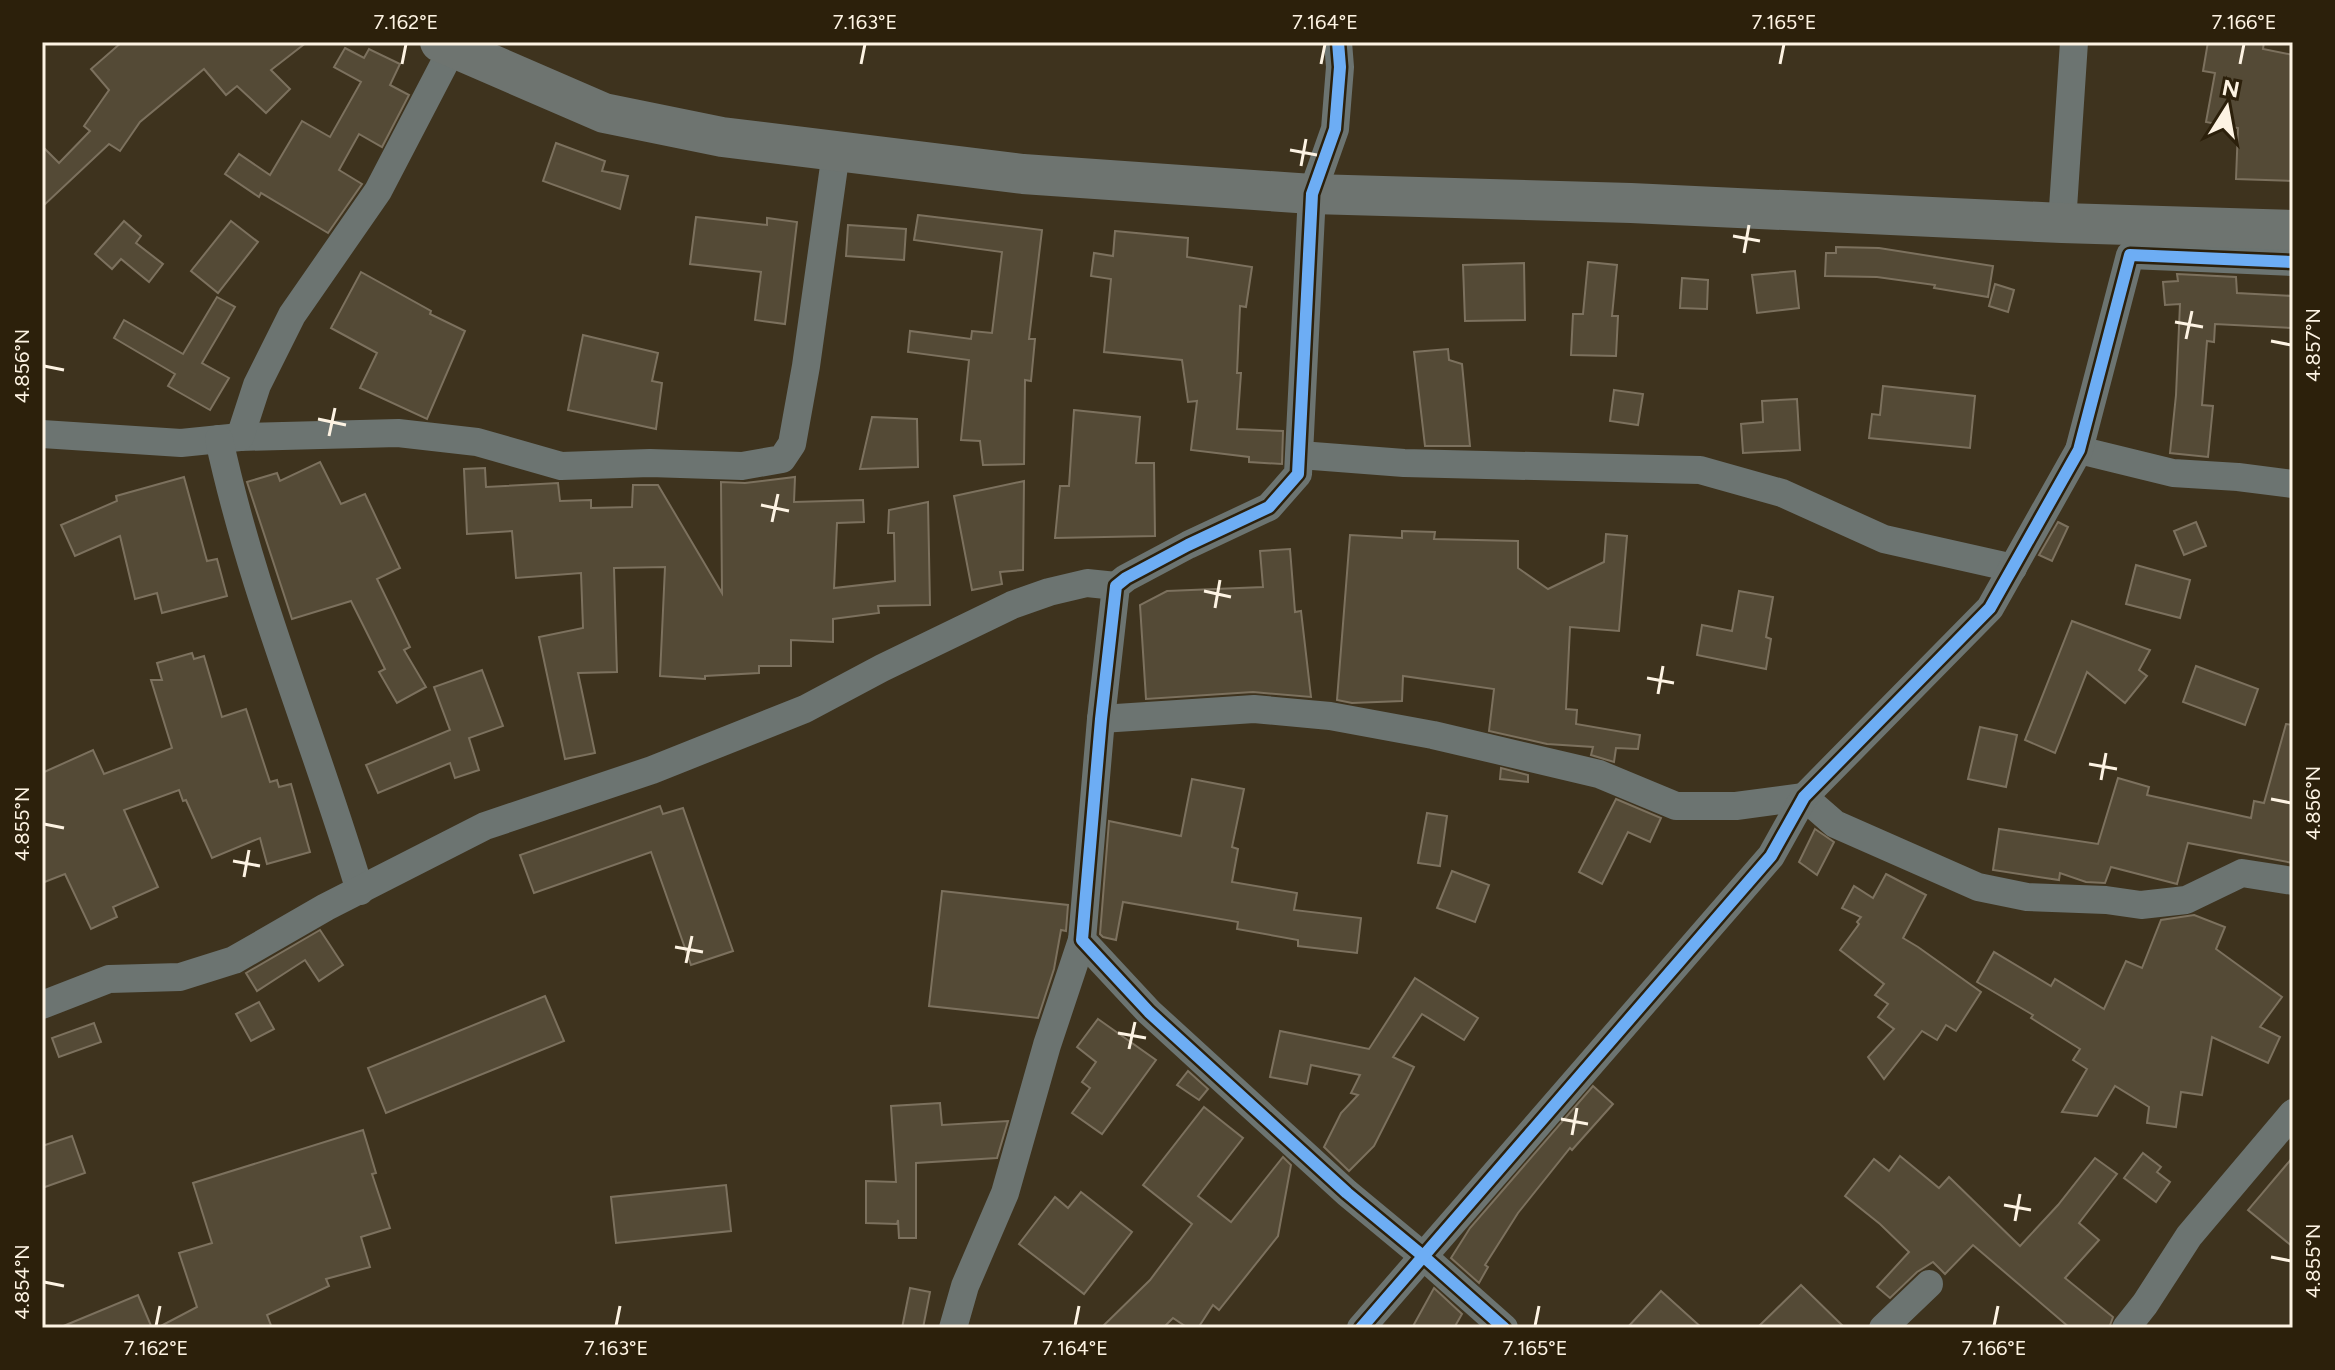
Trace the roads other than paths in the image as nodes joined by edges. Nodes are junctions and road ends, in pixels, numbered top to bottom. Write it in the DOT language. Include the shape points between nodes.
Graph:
graph roads {
  1 [pos="1338,42"];
  2 [pos="2074,42"];
  3 [pos="446,46"];
  4 [pos="836,152"];
  5 [pos="1312,194"];
  6 [pos="2062,223"];
  7 [pos="2293,230"];
  8 [pos="2293,262"];
  9 [pos="42,434"];
  10 [pos="230,438"];
  11 [pos="2079,450"];
  12 [pos="1300,455"];
  13 [pos="2293,484"];
  14 [pos="2013,568"];
  15 [pos="1116,586"];
  16 [pos="1101,719"];
  17 [pos="1804,797"];
  18 [pos="2293,881"];
  19 [pos="360,891"];
  20 [pos="1082,940"];
  21 [pos="42,1005"];
  22 [pos="2293,1113"];
  23 [pos="1423,1256"];
  24 [pos="1929,1284"];
  25 [pos="953,1328"];
  26 [pos="1361,1328"];
  27 [pos="1504,1328"];
  28 [pos="1883,1328"];
  29 [pos="2126,1328"];
  1 -- 5 [label="street" via="1335,129"];
  2 -- 6 [label="street"];
  3 -- 4 [label="main road" via="604,113 722,137"];
  3 -- 10 [label="street" via="378,191 292,315"];
  4 -- 5 [label="main road" via="1023,174"];
  4 -- 10 [label="street" via="792,444 782,459 742,466 561,466 477,442 398,433"];
  5 -- 6 [label="main road"];
  5 -- 12 [label="street"];
  6 -- 7 [label="main road"];
  8 -- 11 [label="street" via="2130,255"];
  9 -- 10 [label="street" via="181,443"];
  10 -- 19 [label="street" via="234,511"];
  11 -- 13 [label="street" via="2173,473"];
  11 -- 14 [label="street"];
  12 -- 14 [label="street" via="1404,463 1700,470 1782,493 1884,539"];
  12 -- 15 [label="street" via="1298,474 1269,507"];
  14 -- 17 [label="street" via="1990,608"];
  15 -- 16 [label="street"];
  15 -- 19 [label="street" via="1087,583 1012,605 805,709 652,770 485,826"];
  16 -- 17 [label="street" via="1254,709 1330,716 1599,774 1676,806 1736,806"];
  16 -- 20 [label="street"];
  17 -- 18 [label="street" via="1835,824 1978,887 2027,897 2141,905 2186,900 2242,873"];
  17 -- 23 [label="street" via="1771,856"];
  19 -- 21 [label="street" via="234,960 180,977 109,979"];
  20 -- 23 [label="street" via="1149,1012"];
  20 -- 25 [label="street" via="1005,1193"];
  22 -- 29 [label="street" via="2189,1236"];
  23 -- 26 [label="street"];
  23 -- 27 [label="street"];
  24 -- 28 [label="street"];
}
